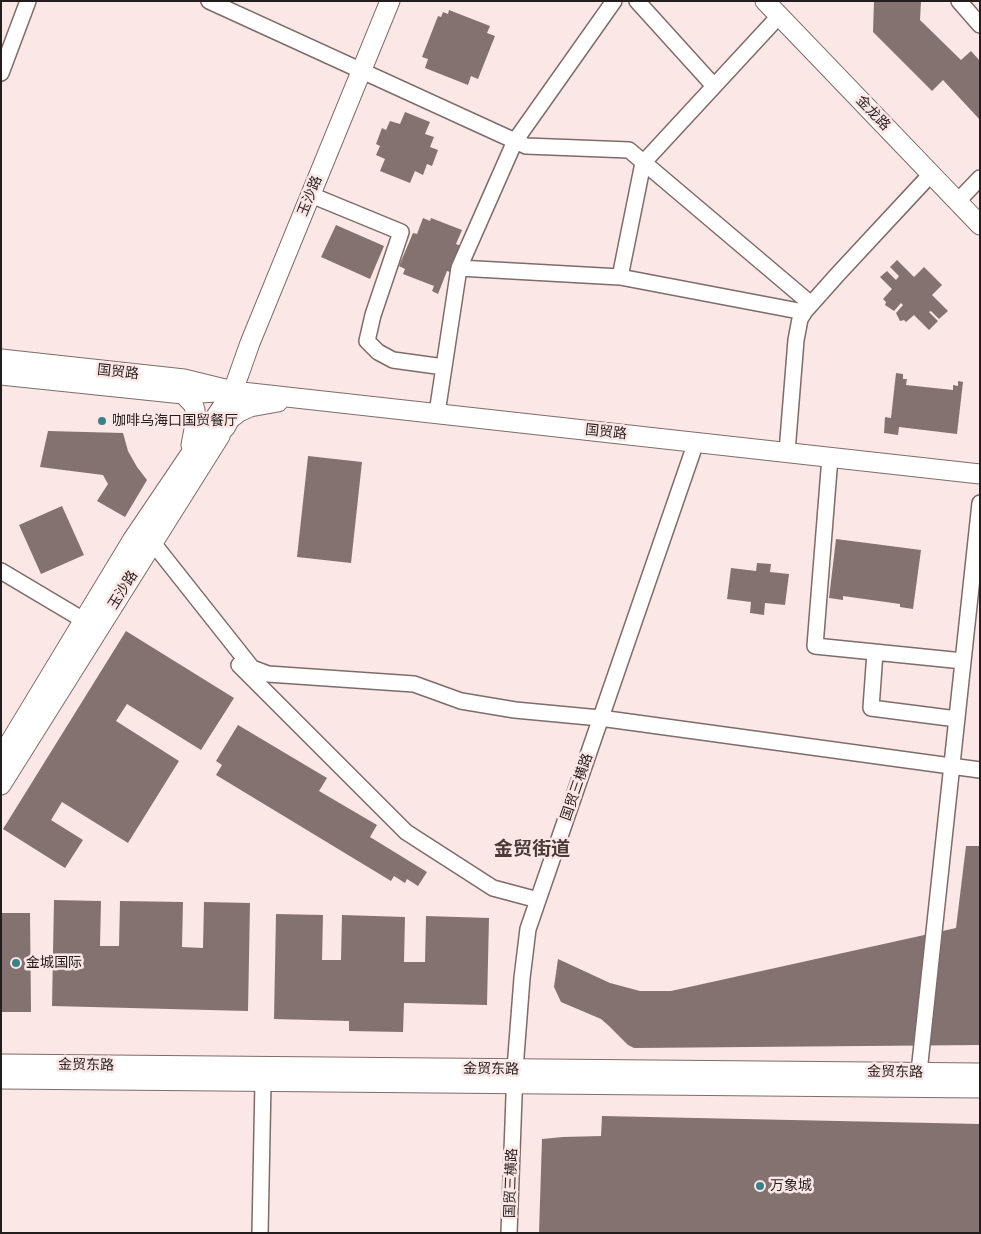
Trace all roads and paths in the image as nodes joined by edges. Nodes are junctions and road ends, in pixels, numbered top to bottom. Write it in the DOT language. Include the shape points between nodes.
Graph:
graph roads {
  1 [pos="28,1"];
  2 [pos="209,1"];
  3 [pos="390,1"];
  4 [pos="614,1"];
  5 [pos="637,1"];
  6 [pos="765,1"];
  7 [pos="959,1"];
  8 [pos="779,16"];
  9 [pos="980,25"];
  10 [pos="361,71"];
  11 [pos="1,73"];
  12 [pos="714,86"];
  13 [pos="515,141"];
  14 [pos="643,162"];
  15 [pos="931,174"];
  16 [pos="980,178"];
  17 [pos="311,195"];
  18 [pos="958,202"];
  19 [pos="980,225"];
  20 [pos="459,268"];
  21 [pos="620,277"];
  22 [pos="807,308"];
  23 [pos="1,360"];
  24 [pos="244,361"];
  25 [pos="444,367"];
  26 [pos="1,375"];
  27 [pos="183,387"];
  28 [pos="233,391"];
  29 [pos="300,398"];
  30 [pos="437,413"];
  31 [pos="220,436"];
  32 [pos="696,442"];
  33 [pos="787,452"];
  34 [pos="189,455"];
  35 [pos="830,457"];
  36 [pos="980,474"];
  37 [pos="980,503"];
  38 [pos="151,546"];
  39 [pos="1,571"];
  40 [pos="80,618"];
  41 [pos="875,652"];
  42 [pos="963,661"];
  43 [pos="600,718"];
  44 [pos="957,719"];
  45 [pos="952,768"];
  46 [pos="980,770"];
  47 [pos="3,771"];
  48 [pos="538,900"];
  49 [pos="1,1064"];
  50 [pos="919,1072"];
  51 [pos="980,1073"];
  52 [pos="515,1076"];
  53 [pos="1,1079"];
  54 [pos="262,1082"];
  55 [pos="980,1088"];
  56 [pos="260,1233"];
  57 [pos="509,1233"];
  1 -- 11 [label="street"];
  2 -- 10 [label="street"];
  3 -- 10 [label="main road, 玉沙路"];
  4 -- 13 [label="street"];
  5 -- 12 [label="street"];
  6 -- 8 [label="main road, 金龙路"];
  7 -- 9 [label="street"];
  8 -- 12 [label="street"];
  8 -- 15 [label="main road, 金龙路"];
  10 -- 13 [label="street"];
  10 -- 17 [label="main road, 玉沙路"];
  12 -- 14 [label="street"];
  13 -- 14 [label="street" via="526,146 629,150"];
  13 -- 20 [label="street"];
  14 -- 21 [label="street"];
  14 -- 22 [label="street"];
  15 -- 18 [label="main road, 金龙路"];
  15 -- 22 [label="street"];
  16 -- 18 [label="street"];
  17 -- 24 [label="main road, 玉沙路"];
  17 -- 25 [label="street" via="401,232 372,315 367,341 393,360"];
  18 -- 19 [label="main road, 金龙路"];
  20 -- 21 [label="street"];
  20 -- 25 [label="street"];
  21 -- 22 [label="street"];
  22 -- 33 [label="street" via="796,340"];
  23 -- 27 [label="main road, 国贸路"];
  24 -- 27 [label="main road" via="236,374 227,380"];
  24 -- 28 [label="main road, 玉沙路"];
  25 -- 30 [label="street"];
  26 -- 27 [label="main road, 国贸路"];
  27 -- 28 [label="main road, 国贸路"];
  27 -- 34 [label="main road" via="193,404 196,419"];
  28 -- 29 [label="main road, 国贸路"];
  28 -- 31 [label="main road, 玉沙路"];
  28 -- 34 [label="main road, 玉沙路"];
  29 -- 30 [label="main road, 国贸路"];
  29 -- 31 [label="main road" via="266,403 239,412 230,418"];
  30 -- 32 [label="main road, 国贸路"];
  31 -- 38 [label="main road, 玉沙路"];
  32 -- 33 [label="main road, 国贸路"];
  32 -- 43 [label="street, 国贸三横路"];
  33 -- 35 [label="main road, 国贸路"];
  34 -- 47 [label="main road, 玉沙路" via="133,539"];
  35 -- 36 [label="main road, 国贸路"];
  35 -- 41 [label="street" via="815,646"];
  37 -- 42 [label="street"];
  38 -- 43 [label="street" via="252,668 268,674 414,684 461,701"];
  38 -- 47 [label="main road, 玉沙路"];
  38 -- 48 [label="street" via="173,585 241,668 406,832 493,888"];
  39 -- 40 [label="street"];
  41 -- 42 [label="street"];
  41 -- 44 [label="street" via="871,708"];
  42 -- 44 [label="street"];
  43 -- 45 [label="street"];
  43 -- 48 [label="street, 国贸三横路"];
  44 -- 45 [label="street"];
  45 -- 46 [label="street"];
  45 -- 50 [label="street"];
  48 -- 52 [label="street, 国贸三横路" via="528,929"];
  49 -- 52 [label="main road, 金贸东路"];
  50 -- 51 [label="main road, 金贸东路"];
  50 -- 52 [label="main road, 金贸东路"];
  52 -- 54 [label="main road, 金贸东路"];
  52 -- 55 [label="main road, 金贸东路"];
  52 -- 57 [label="street, 国贸三横路"];
  53 -- 54 [label="main road, 金贸东路"];
  54 -- 56 [label="street"];
}
